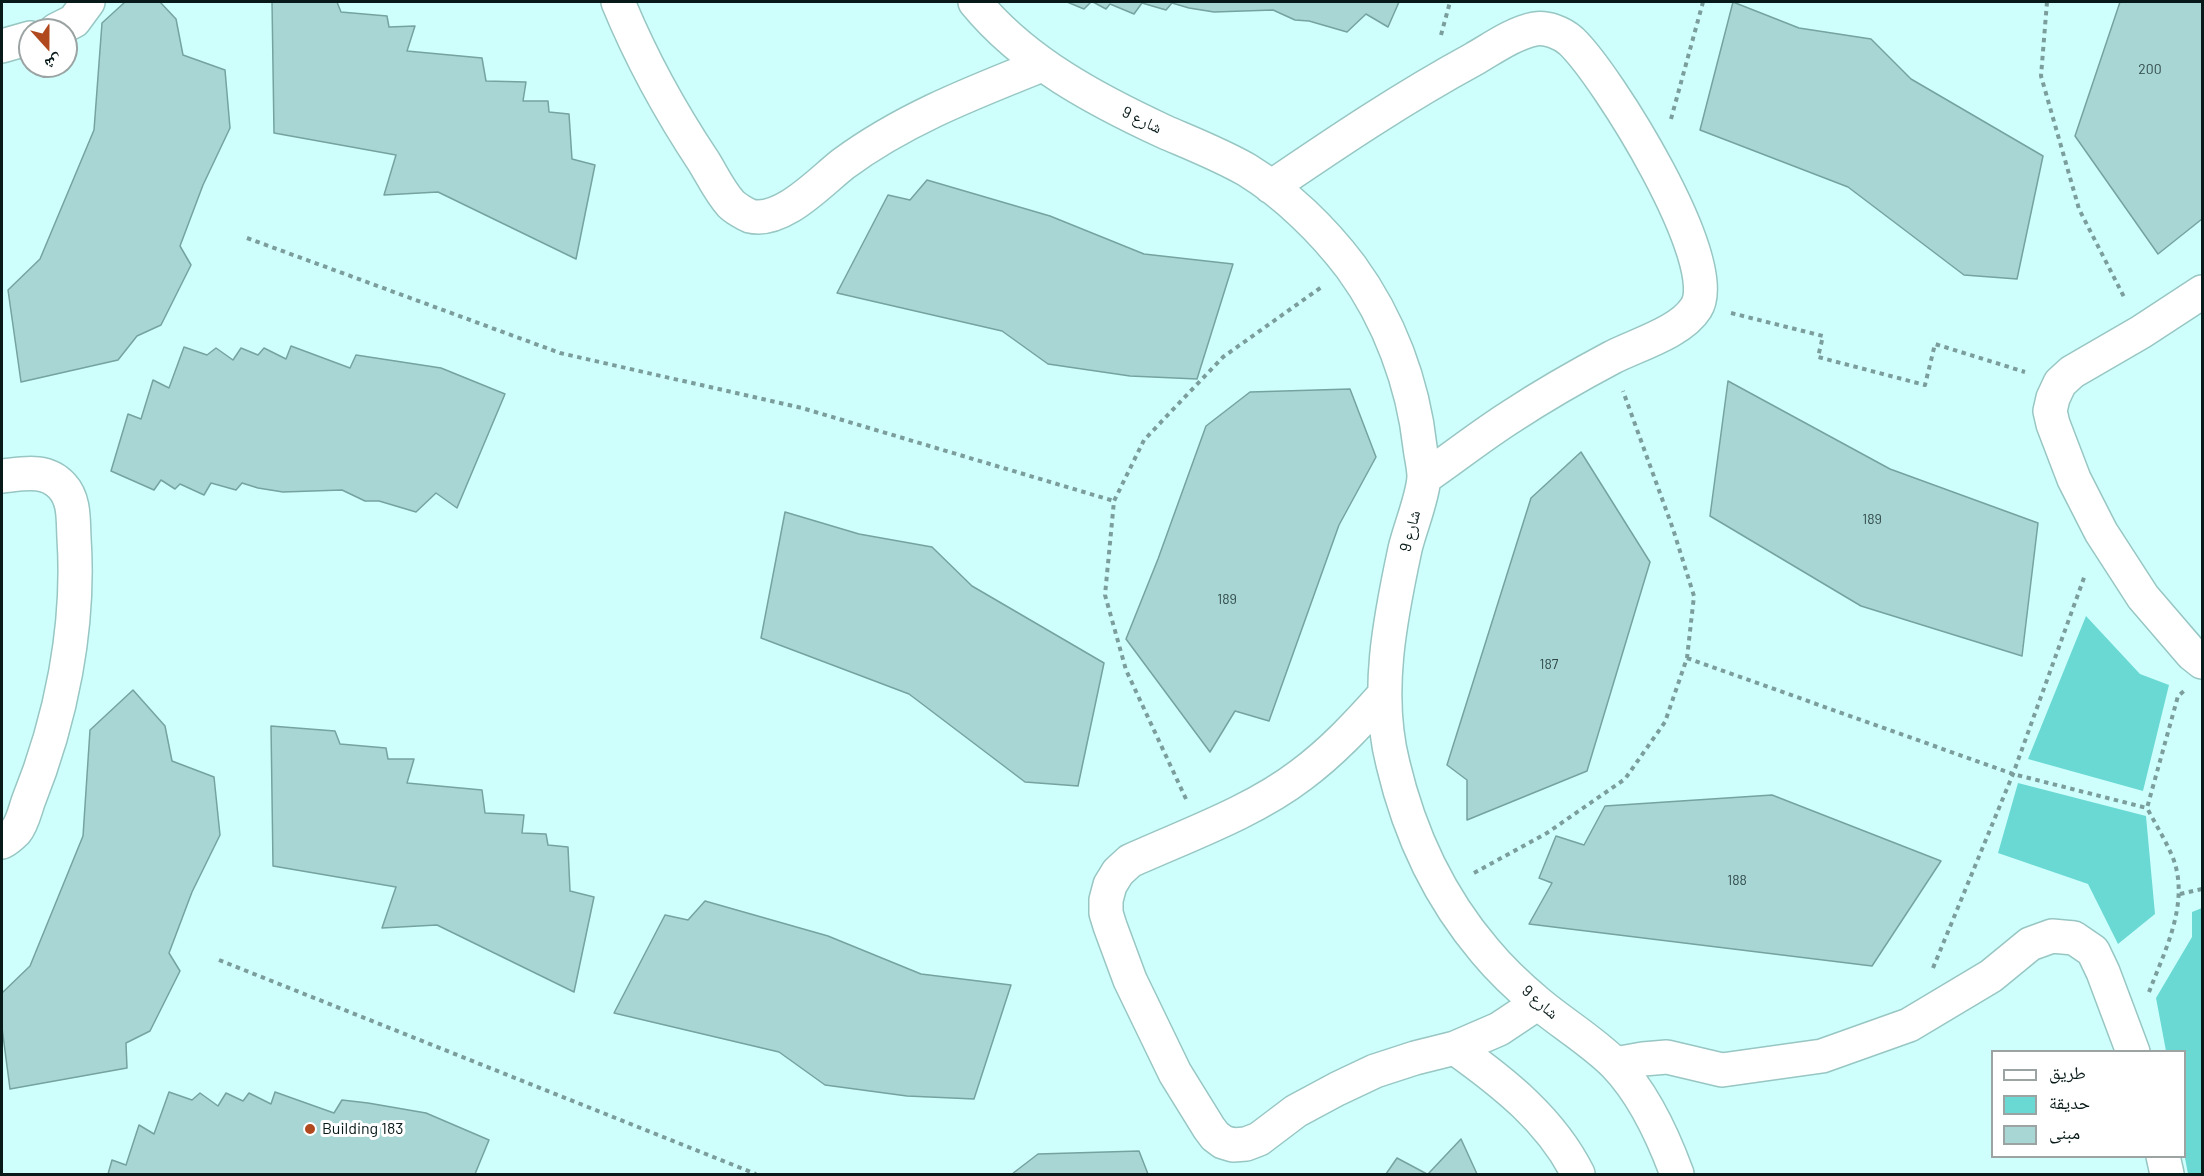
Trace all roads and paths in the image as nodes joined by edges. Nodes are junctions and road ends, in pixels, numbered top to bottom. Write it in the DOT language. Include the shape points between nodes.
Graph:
graph roads {
  1 [pos="88,2"];
  2 [pos="618,2"];
  3 [pos="975,2"];
  4 [pos="1703,2"];
  5 [pos="2047,2"];
  6 [pos="76,18"];
  7 [pos="18,41"];
  8 [pos="2,46"];
  9 [pos="1042,65"];
  10 [pos="1658,168"];
  11 [pos="1271,187"];
  12 [pos="247,238"];
  13 [pos="1351,267"];
  14 [pos="2202,292"];
  15 [pos="1698,305"];
  16 [pos="2141,332"];
  17 [pos="1612,358"];
  18 [pos="2060,383"];
  19 [pos="2,476"];
  20 [pos="1424,478"];
  21 [pos="1114,501"];
  22 [pos="2101,532"];
  23 [pos="1687,658"];
  24 [pos="2194,676"];
  25 [pos="1383,696"];
  26 [pos="2013,774"];
  27 [pos="2147,808"];
  28 [pos="1200,830"];
  29 [pos="2,842"];
  30 [pos="2202,889"];
  31 [pos="1442,891"];
  32 [pos="2180,894"];
  33 [pos="219,960"];
  34 [pos="1932,971"];
  35 [pos="1538,1003"];
  36 [pos="2132,1046"];
  37 [pos="1455,1048"];
  38 [pos="1615,1064"];
  39 [pos="2163,1158"];
  40 [pos="756,1174"];
  41 [pos="1578,1174"];
  42 [pos="1677,1174"];
  43 [pos="2167,1174"];
  1 -- 6 [label="street"];
  2 -- 9 [label="street" via="683,130 732,205 751,216 772,216 792,205 844,164 949,102"];
  3 -- 9 [label="street, شارع 9"];
  4 -- 10 [label="path"];
  5 -- 16 [label="path" via="2041,76 2079,209"];
  7 -- 8 [label="street"];
  9 -- 11 [label="street, شارع 9" via="1123,111 1233,162"];
  10 -- 11 [label="street" via="1619,103 1571,40 1555,31 1537,28 1426,86"];
  10 -- 15 [label="street" via="1698,270 1702,287"];
  11 -- 13 [label="street, شارع 9" via="1315,226"];
  12 -- 21 [label="path" via="560,353 802,408"];
  13 -- 20 [label="street, شارع 9" via="1381,315 1403,368 1418,422"];
  13 -- 21 [label="path" via="1223,357 1144,440"];
  14 -- 16 [label="street"];
  15 -- 17 [label="street" via="1676,327"];
  15 -- 18 [label="path" via="1823,336 1818,357 1925,386 1935,344"];
  16 -- 18 [label="street"];
  17 -- 20 [label="street" via="1512,416"];
  17 -- 23 [label="path" via="1694,596"];
  18 -- 22 [label="street" via="2050,411 2053,424 2074,479"];
  19 -- 29 [label="street" via="35,473 49,476 61,485 72,507 75,551 70,644 58,708 41,771 16,830"];
  20 -- 25 [label="street, شارع 9" via="1405,549"];
  21 -- 28 [label="path" via="1105,595 1126,670"];
  22 -- 24 [label="street" via="2143,597 2192,654"];
  22 -- 26 [label="path"];
  23 -- 26 [label="path"];
  23 -- 31 [label="path" via="1665,722 1624,779 1547,833"];
  24 -- 27 [label="path" via="2178,696"];
  25 -- 28 [label="street" via="1344,739 1300,776"];
  25 -- 31 [label="street, شارع 9" via="1392,761 1411,828"];
  26 -- 27 [label="path"];
  26 -- 34 [label="path"];
  27 -- 32 [label="path" via="2173,859"];
  28 -- 37 [label="street" via="1130,861 1110,885 1106,914 1154,1034 1215,1136 1233,1144 1259,1139 1296,1111 1375,1071"];
  30 -- 32 [label="path"];
  31 -- 35 [label="street, شارع 9" via="1485,951"];
  32 -- 36 [label="path" via="2172,932"];
  33 -- 40 [label="path"];
  35 -- 37 [label="street" via="1499,1029"];
  35 -- 38 [label="street, شارع 9"];
  36 -- 38 [label="street" via="2093,951 2074,938 2052,936 2030,944 1991,976 1909,1025 1822,1056 1722,1070 1667,1057"];
  37 -- 41 [label="street" via="1501,1081 1541,1120"];
  38 -- 42 [label="street, شارع 9" via="1641,1098"];
  39 -- 43 [label="street"];
}
